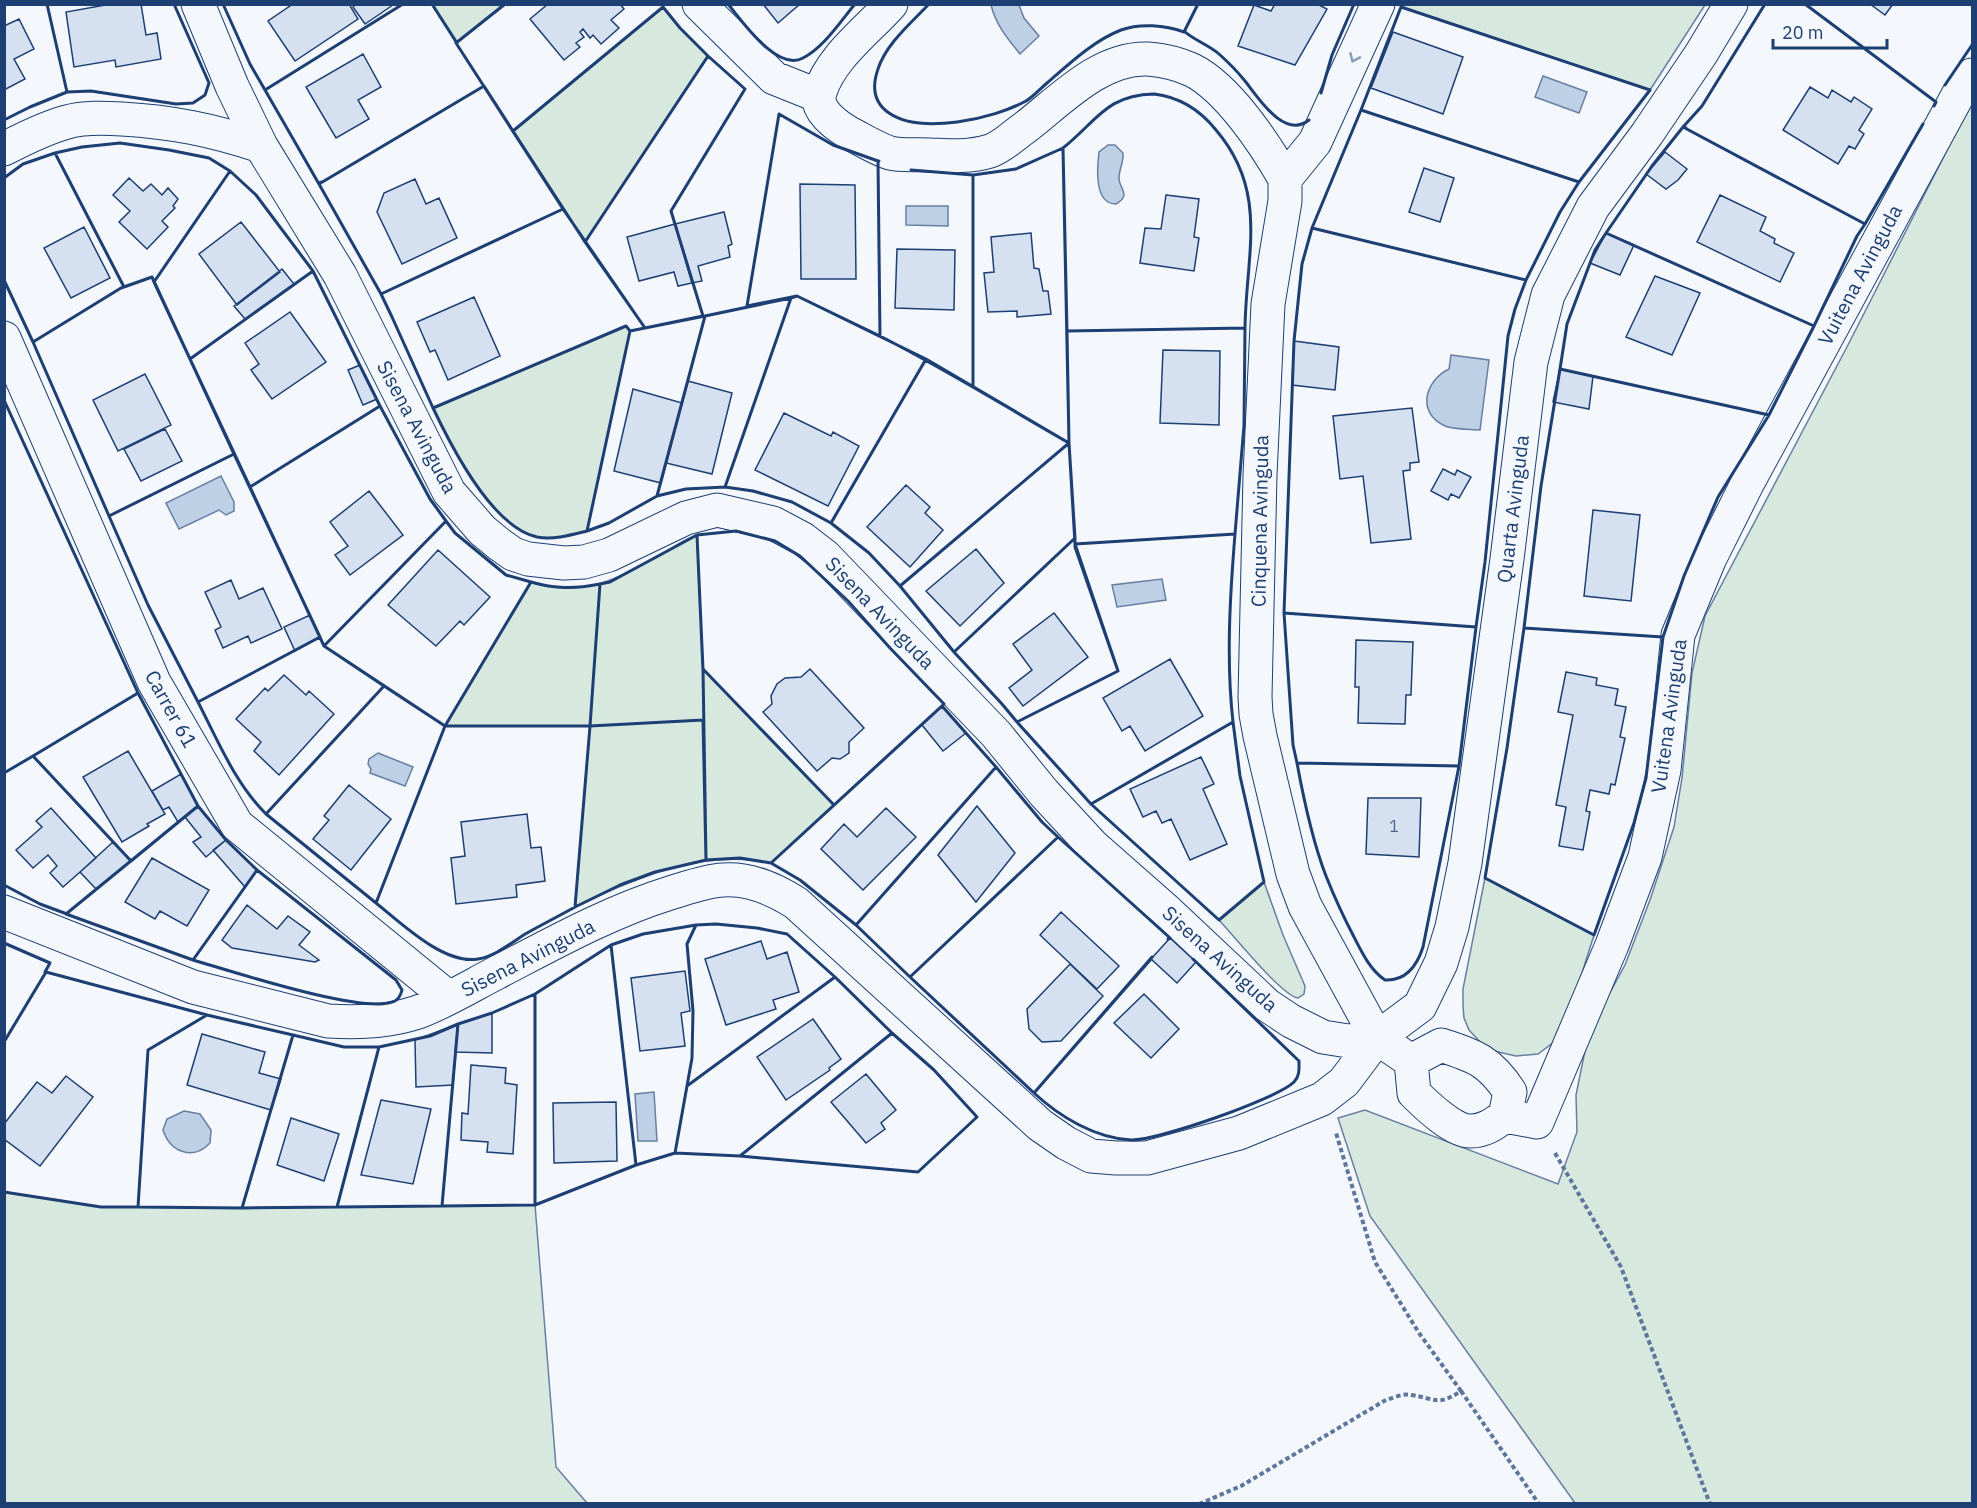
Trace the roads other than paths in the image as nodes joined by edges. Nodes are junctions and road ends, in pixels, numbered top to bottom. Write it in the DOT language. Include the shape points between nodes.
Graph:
graph roads {
  1 [pos="198,4"];
  2 [pos="699,4"];
  3 [pos="891,4"];
  4 [pos="1378,4"];
  5 [pos="1731,4"];
  6 [pos="1972,75"];
  7 [pos="819,96"];
  8 [pos="261,146"];
  9 [pos="4,149"];
  10 [pos="1285,179"];
  11 [pos="4,338"];
  12 [pos="4,912"];
  13 [pos="450,998"];
  14 [pos="1377,1038"];
  15 [pos="1411,1061"];
  16 [pos="1505,1116"];
  1 -- 8 [label="street, Sisena Avinguda"];
  2 -- 7 [label="street" via="774,78"];
  3 -- 7 [label="street" via="834,64"];
  4 -- 10 [label="street, one-way" via="1315,142"];
  5 -- 14 [label="street, Quarta Avinguda" via="1677,90 1593,207 1548,295 1531,362 1472,823 1452,927 1441,963 1420,1006"];
  6 -- 16 [label="street, Vuitena Avinguda" via="1862,269 1710,558 1678,635 1664,770 1645,857 1537,1122"];
  7 -- 10 [label="street" via="823,111 834,121 890,153 969,155 991,151 1075,88 1121,62 1167,62 1192,70 1224,94 1274,158"];
  8 -- 9 [label="street" via="189,125 104,118 70,121"];
  8 -- 14 [label="street, Sisena Avinguda" via="340,275 449,492 499,544 528,559 564,564 584,562 609,555 686,518 717,510 773,523 793,534 825,556 996,734 1093,846 1267,1005 1323,1037 1348,1041"];
  10 -- 14 [label="street, Cinquena Avinguda" via="1268,304 1256,714 1299,891"];
  11 -- 13 [label="street, Carrer 61" via="154,682 237,825"];
  12 -- 13 [label="street, Sisena Avinguda" via="193,987 328,1021 380,1021"];
  13 -- 14 [label="street, Sisena Avinguda" via="573,933 652,899 725,880 753,883 796,903 1040,1125 1091,1156 1116,1158 1147,1158 1250,1130 1322,1099 1344,1083"];
  14 -- 15 [label="street"];
  15 -- 16 [label="street" via="1414,1093 1438,1116 1469,1132 1488,1128"];
  15 -- 16 [label="street" via="1441,1045 1474,1055 1498,1073 1510,1092"];
}
